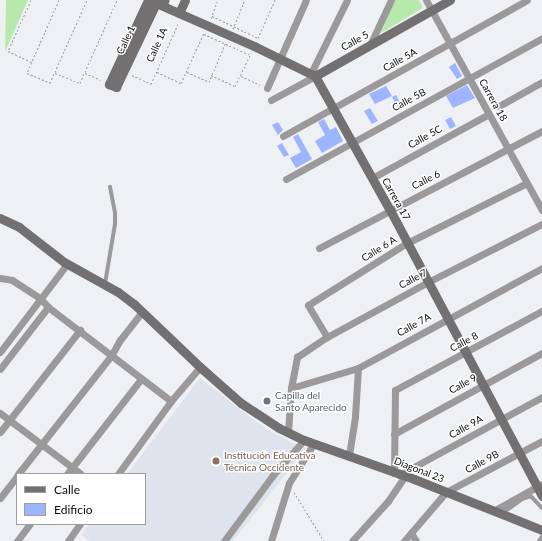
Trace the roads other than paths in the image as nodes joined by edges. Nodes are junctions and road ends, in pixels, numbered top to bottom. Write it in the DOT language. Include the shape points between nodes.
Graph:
graph roads {
  1 [pos="165,0"];
  2 [pos="185,0"];
  3 [pos="306,0"];
  4 [pos="347,0"];
  5 [pos="391,0"];
  6 [pos="426,0"];
  7 [pos="450,0"];
  8 [pos="528,0"];
  9 [pos="151,1"];
  10 [pos="432,10"];
  11 [pos="181,14"];
  12 [pos="542,38"];
  13 [pos="450,43"];
  14 [pos="370,45"];
  15 [pos="280,58"];
  16 [pos="313,74"];
  17 [pos="469,79"];
  18 [pos="542,82"];
  19 [pos="267,88"];
  20 [pos="271,100"];
  21 [pos="499,106"];
  22 [pos="333,108"];
  23 [pos="489,114"];
  24 [pos="542,130"];
  25 [pos="283,136"];
  26 [pos="351,142"];
  27 [pos="508,149"];
  28 [pos="372,178"];
  29 [pos="286,179"];
  30 [pos="527,183"];
  31 [pos="110,186"];
  32 [pos="390,210"];
  33 [pos="542,210"];
  34 [pos="0,218"];
  35 [pos="542,224"];
  36 [pos="407,243"];
  37 [pos="319,248"];
  38 [pos="67,264"];
  39 [pos="542,268"];
  40 [pos="0,278"];
  41 [pos="428,282"];
  42 [pos="105,285"];
  43 [pos="40,298"];
  44 [pos="48,307"];
  45 [pos="542,311"];
  46 [pos="142,312"];
  47 [pos="447,318"];
  48 [pos="80,330"];
  49 [pos="327,337"];
  50 [pos="0,352"];
  51 [pos="465,352"];
  52 [pos="542,353"];
  53 [pos="111,356"];
  54 [pos="200,367"];
  55 [pos="358,368"];
  56 [pos="0,369"];
  57 [pos="141,378"];
  58 [pos="483,385"];
  59 [pos="291,388"];
  60 [pos="542,396"];
  61 [pos="171,401"];
  62 [pos="0,413"];
  63 [pos="500,419"];
  64 [pos="9,420"];
  65 [pos="0,432"];
  66 [pos="288,432"];
  67 [pos="394,434"];
  68 [pos="304,440"];
  69 [pos="542,441"];
  70 [pos="314,443"];
  71 [pos="41,445"];
  72 [pos="519,453"];
  73 [pos="349,455"];
  74 [pos="72,467"];
  75 [pos="20,473"];
  76 [pos="68,473"];
  77 [pos="80,473"];
  78 [pos="119,473"];
  79 [pos="399,475"];
  80 [pos="16,478"];
  81 [pos="540,485"];
  82 [pos="446,492"];
  83 [pos="542,496"];
  84 [pos="0,498"];
  85 [pos="542,508"];
  86 [pos="493,510"];
  87 [pos="502,514"];
  88 [pos="29,525"];
  89 [pos="79,525"];
  90 [pos="542,530"];
  91 [pos="411,533"];
  92 [pos="542,538"];
  93 [pos="17,541"];
  94 [pos="68,541"];
  95 [pos="224,541"];
  96 [pos="271,541"];
  97 [pos="352,541"];
  98 [pos="404,541"];
  99 [pos="416,541"];
  100 [pos="540,541"];
  1 -- 9 [label="street"];
  2 -- 11 [label="street"];
  3 -- 15 [label="street"];
  4 -- 16 [label="street"];
  5 -- 14 [label="street"];
  6 -- 10 [label="street, Carrera 18"];
  7 -- 10 [label="street, Calle 5"];
  8 -- 13 [label="street, Calle 5A"];
  9 -- 9 [label="street, Calle 1" via="112,85 124,71"];
  9 -- 11 [label="street"];
  10 -- 13 [label="street, Carrera 18"];
  10 -- 14 [label="street, Calle 5"];
  11 -- 15 [label="street" via="205,29"];
  12 -- 17 [label="street, Calle 5B"];
  13 -- 17 [label="street, Carrera 18"];
  13 -- 22 [label="street, Calle 5A"];
  14 -- 16 [label="street, Calle 5"];
  15 -- 16 [label="street"];
  15 -- 19 [label="street"];
  16 -- 20 [label="street, Calle 5"];
  16 -- 22 [label="street, Carrera 17"];
  17 -- 23 [label="street, Carrera 18"];
  17 -- 26 [label="street, Calle 5B"];
  18 -- 21 [label="street"];
  22 -- 25 [label="street, Calle 5A"];
  22 -- 26 [label="street, Carrera 17"];
  23 -- 27 [label="street, Carrera 18"];
  23 -- 28 [label="street, Calle 5C"];
  24 -- 27 [label="street, Calle 6"];
  26 -- 28 [label="street, Carrera 17"];
  26 -- 29 [label="street, Calle 5B"];
  27 -- 30 [label="street, Carrera 18"];
  27 -- 32 [label="street, Calle 6"];
  28 -- 32 [label="street, Carrera 17"];
  30 -- 33 [label="street, Carrera 18"];
  30 -- 36 [label="street, Calle 6 A"];
  31 -- 42 [label="lane" via="115,224"];
  32 -- 36 [label="street, Carrera 17"];
  32 -- 37 [label="street, Calle 6"];
  34 -- 38 [label="street, Diagonal 23" via="19,227"];
  35 -- 41 [label="street, Calle 7"];
  36 -- 41 [label="street, Carrera 17"];
  36 -- 49 [label="street, Calle 6 A" via="308,305"];
  38 -- 42 [label="street, Diagonal 23"];
  38 -- 43 [label="street"];
  39 -- 47 [label="street, Calle 7A"];
  40 -- 43 [label="street" via="12,280"];
  41 -- 47 [label="street, Carrera 17"];
  41 -- 49 [label="street, Calle 7"];
  42 -- 46 [label="street, Diagonal 23" via="118,292"];
  43 -- 44 [label="street"];
  43 -- 50 [label="street"];
  44 -- 48 [label="street"];
  44 -- 56 [label="street"];
  45 -- 51 [label="street, Calle 8"];
  46 -- 53 [label="street"];
  46 -- 54 [label="street, Diagonal 23"];
  47 -- 51 [label="street, Carrera 17"];
  47 -- 55 [label="street, Calle 7A"];
  48 -- 53 [label="street"];
  48 -- 64 [label="street"];
  49 -- 59 [label="street, Calle 7" via="297,358"];
  51 -- 58 [label="street, Carrera 17"];
  51 -- 67 [label="street, Calle 8" via="395,390"];
  52 -- 58 [label="street, Calle 9"];
  53 -- 57 [label="street"];
  53 -- 71 [label="street"];
  54 -- 61 [label="street"];
  54 -- 66 [label="street, Diagonal 23" via="260,417"];
  55 -- 59 [label="street, Calle 7A"];
  55 -- 73 [label="street"];
  57 -- 61 [label="street"];
  57 -- 74 [label="street"];
  58 -- 63 [label="street, Carrera 17"];
  58 -- 67 [label="street, Calle 9"];
  59 -- 66 [label="street"];
  60 -- 63 [label="street, Calle 9A"];
  61 -- 78 [label="street"];
  62 -- 64 [label="street"];
  63 -- 72 [label="street, Carrera 17"];
  63 -- 79 [label="street, Calle 9A"];
  64 -- 65 [label="street"];
  64 -- 71 [label="street"];
  66 -- 68 [label="street, Diagonal 23"];
  67 -- 79 [label="street"];
  68 -- 70 [label="street, Diagonal 23"];
  68 -- 95 [label="street" via="273,475"];
  69 -- 72 [label="street, Calle 9B"];
  70 -- 73 [label="street, Diagonal 23"];
  70 -- 96 [label="street" via="289,483"];
  71 -- 74 [label="street"];
  71 -- 75 [label="street"];
  72 -- 81 [label="street, Carrera 17"];
  72 -- 82 [label="street, Calle 9B"];
  73 -- 79 [label="street, Diagonal 23"];
  74 -- 76 [label="street"];
  74 -- 77 [label="street"];
  79 -- 82 [label="street, Diagonal 23"];
  79 -- 97 [label="street" via="388,501"];
  80 -- 84 [label="street"];
  81 -- 83 [label="street, Carrera 17"];
  81 -- 86 [label="street"];
  82 -- 86 [label="street, Diagonal 23"];
  82 -- 91 [label="street, Calle 9B"];
  85 -- 87 [label="lane" via="531,496 522,499"];
  86 -- 87 [label="street, Diagonal 23"];
  87 -- 90 [label="street, Diagonal 23"];
  88 -- 93 [label="street"];
  89 -- 94 [label="street"];
  91 -- 98 [label="street, Calle 9B"];
  91 -- 99 [label="street"];
  92 -- 100 [label="street"];
}
